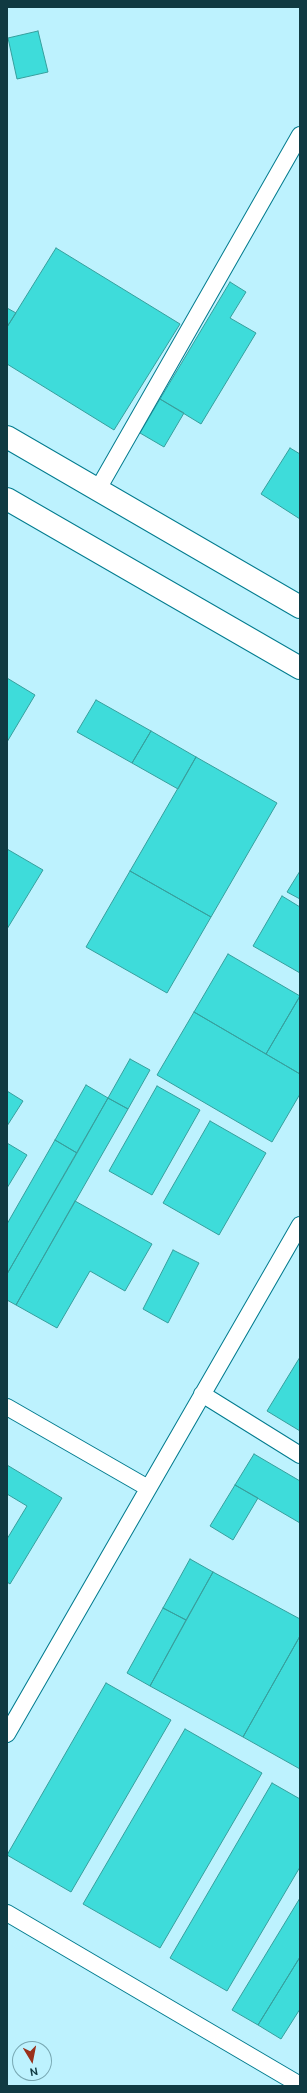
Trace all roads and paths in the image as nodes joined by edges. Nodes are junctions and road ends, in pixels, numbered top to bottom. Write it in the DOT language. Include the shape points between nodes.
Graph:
graph roads {
  1 [pos="300,134"];
  2 [pos="7,436"];
  3 [pos="98,489"];
  4 [pos="9,502"];
  5 [pos="300,607"];
  6 [pos="300,668"];
  7 [pos="300,1225"];
  8 [pos="202,1394"];
  9 [pos="7,1407"];
  10 [pos="300,1455"];
  11 [pos="148,1488"];
  12 [pos="7,1734"];
  13 [pos="7,1913"];
  14 [pos="300,2084"];
  1 -- 3 [label="lane"];
  2 -- 3 [label="main road"];
  3 -- 5 [label="main road"];
  4 -- 6 [label="main road"];
  7 -- 8 [label="lane"];
  8 -- 10 [label="lane"];
  8 -- 11 [label="lane"];
  9 -- 11 [label="lane"];
  11 -- 12 [label="lane"];
  13 -- 14 [label="lane"];
}
